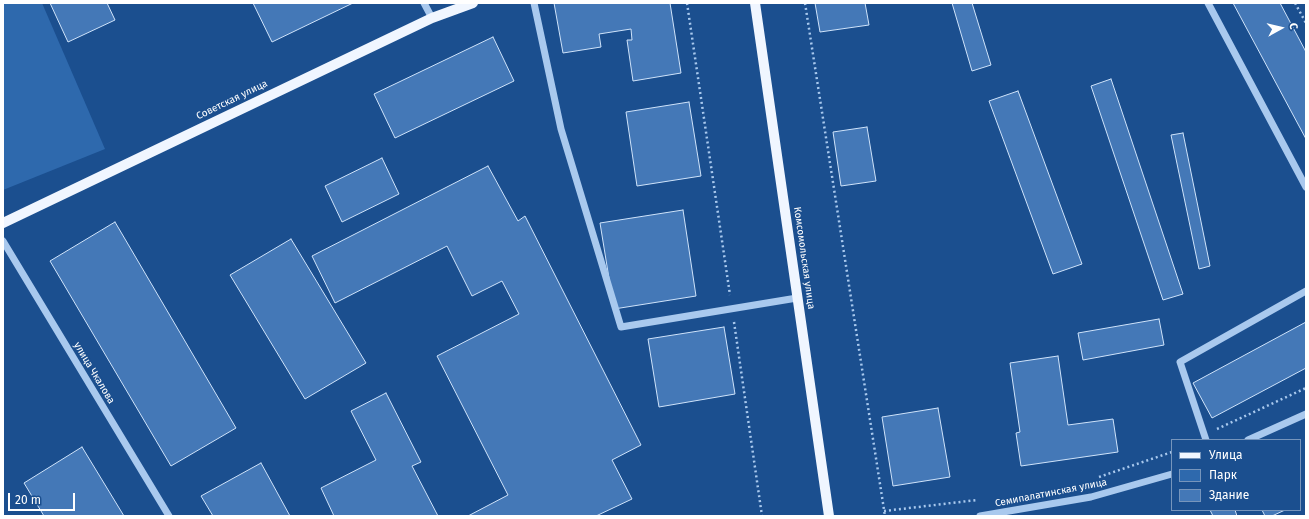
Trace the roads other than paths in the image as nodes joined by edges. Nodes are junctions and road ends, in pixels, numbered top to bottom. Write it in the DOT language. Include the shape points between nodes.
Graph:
graph roads {
  1 [pos="424,3"];
  2 [pos="473,3"];
  3 [pos="534,3"];
  4 [pos="755,3"];
  5 [pos="1208,3"];
  6 [pos="432,18"];
  7 [pos="1306,186"];
  8 [pos="3,223"];
  9 [pos="3,241"];
  10 [pos="1306,291"];
  11 [pos="797,298"];
  12 [pos="1306,414"];
  13 [pos="1205,438"];
  14 [pos="1250,439"];
  15 [pos="1171,474"];
  16 [pos="169,516"];
  17 [pos="829,516"];
  18 [pos="980,516"];
  1 -- 6 [label="street"];
  2 -- 6 [label="main road, Советская улица"];
  3 -- 11 [label="street" via="561,129 621,327"];
  4 -- 11 [label="main road, Комсомольская улица"];
  5 -- 7 [label="street"];
  6 -- 8 [label="main road, Советская улица"];
  9 -- 16 [label="street, улица Чкалова"];
  10 -- 13 [label="street" via="1180,362"];
  11 -- 17 [label="main road, Комсомольская улица"];
  12 -- 14 [label="street"];
  15 -- 18 [label="street, Семипалатинская улица" via="1091,497"];
}
